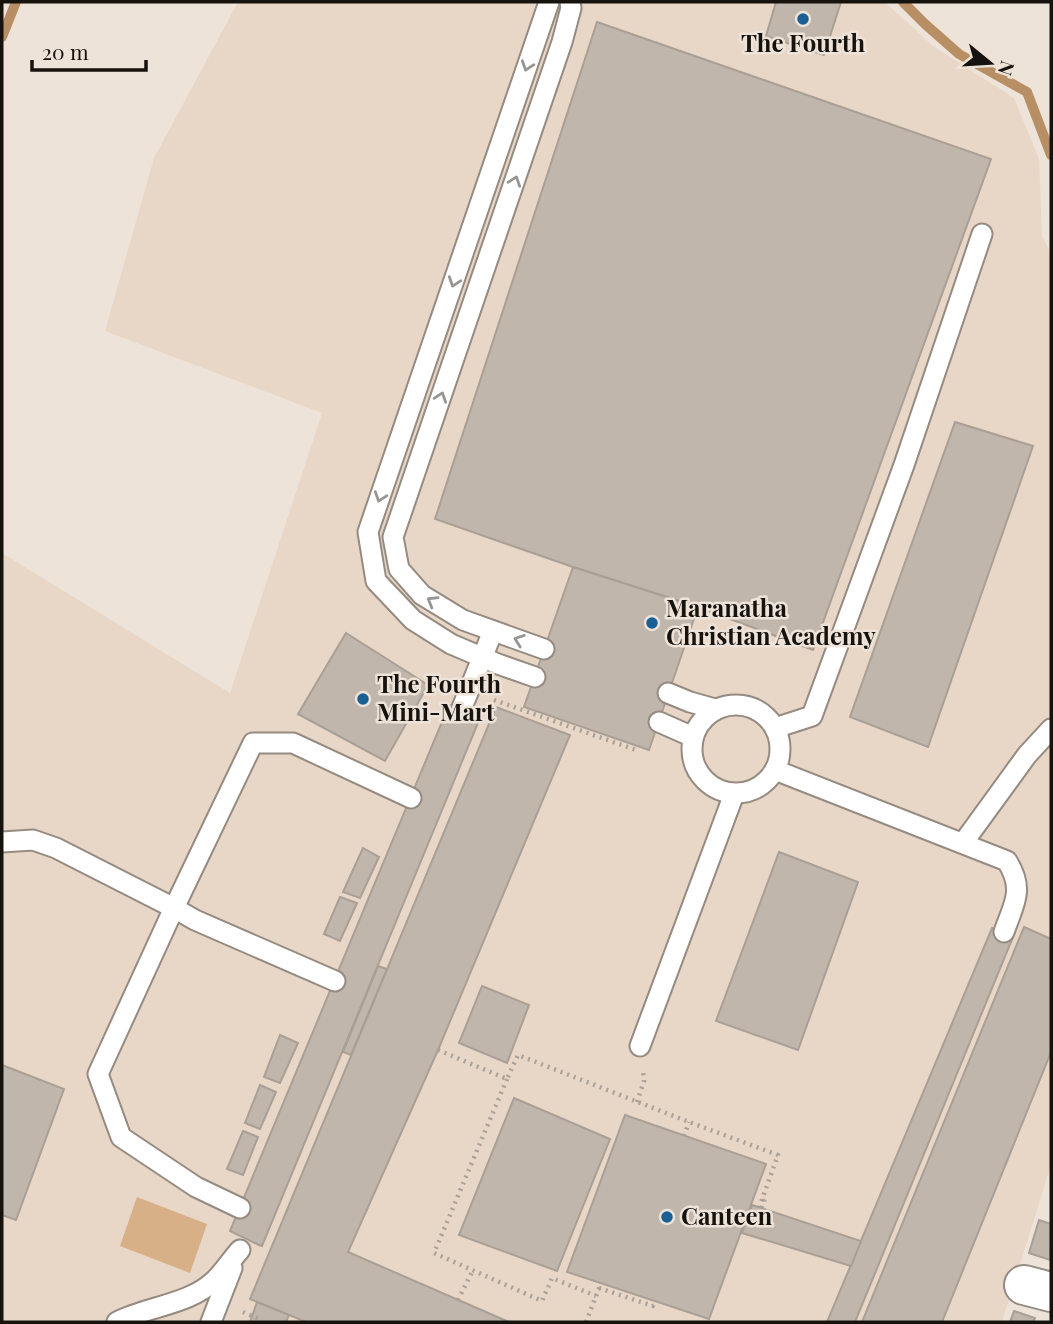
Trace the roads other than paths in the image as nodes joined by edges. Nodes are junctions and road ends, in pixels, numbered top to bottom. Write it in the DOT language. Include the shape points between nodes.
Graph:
graph roads {
  1 [pos="549,2"];
  2 [pos="570,2"];
  3 [pos="982,234"];
  4 [pos="493,631"];
  5 [pos="544,649"];
  6 [pos="482,658"];
  7 [pos="535,677"];
  8 [pos="668,693"];
  9 [pos="715,709"];
  10 [pos="461,710"];
  11 [pos="659,722"];
  12 [pos="775,728"];
  13 [pos="1051,729"];
  14 [pos="693,737"];
  15 [pos="775,770"];
  16 [pos="734,793"];
  17 [pos="411,798"];
  18 [pos="2,842"];
  19 [pos="964,843"];
  20 [pos="174,908"];
  21 [pos="1003,933"];
  22 [pos="335,981"];
  23 [pos="640,1046"];
  24 [pos="240,1208"];
  25 [pos="117,1322"];
  26 [pos="211,1322"];
  1 -- 6 [label="lane, one-way" via="368,532 376,580 413,620"];
  4 -- 2 [label="lane, one-way" via="463,620 422,595 399,569 393,537 562,42"];
  3 -- 12 [label="lane" via="812,716"];
  5 -- 4 [label="lane, one-way"];
  4 -- 6 [label="lane"];
  6 -- 7 [label="lane"];
  6 -- 10 [label="lane"];
  8 -- 9 [label="lane"];
  9 -- 12 [label="lane" via="749,706"];
  9 -- 14 [label="lane" via="701,721"];
  11 -- 14 [label="lane"];
  12 -- 15 [label="lane" via="779,756"];
  13 -- 19 [label="lane"];
  14 -- 16 [label="lane" via="693,764 700,776 709,785"];
  15 -- 16 [label="lane" via="757,788"];
  15 -- 19 [label="lane"];
  16 -- 23 [label="lane"];
  17 -- 20 [label="lane" via="293,743 253,743"];
  18 -- 20 [label="lane" via="33,840 56,848"];
  19 -- 21 [label="lane" via="1007,861 1015,874 1018,890"];
  20 -- 22 [label="lane"];
  20 -- 24 [label="lane" via="98,1074 121,1137 196,1187"];
  25 -- 26 [label="lane" via="188,1297 213,1282 242,1244"];
}
